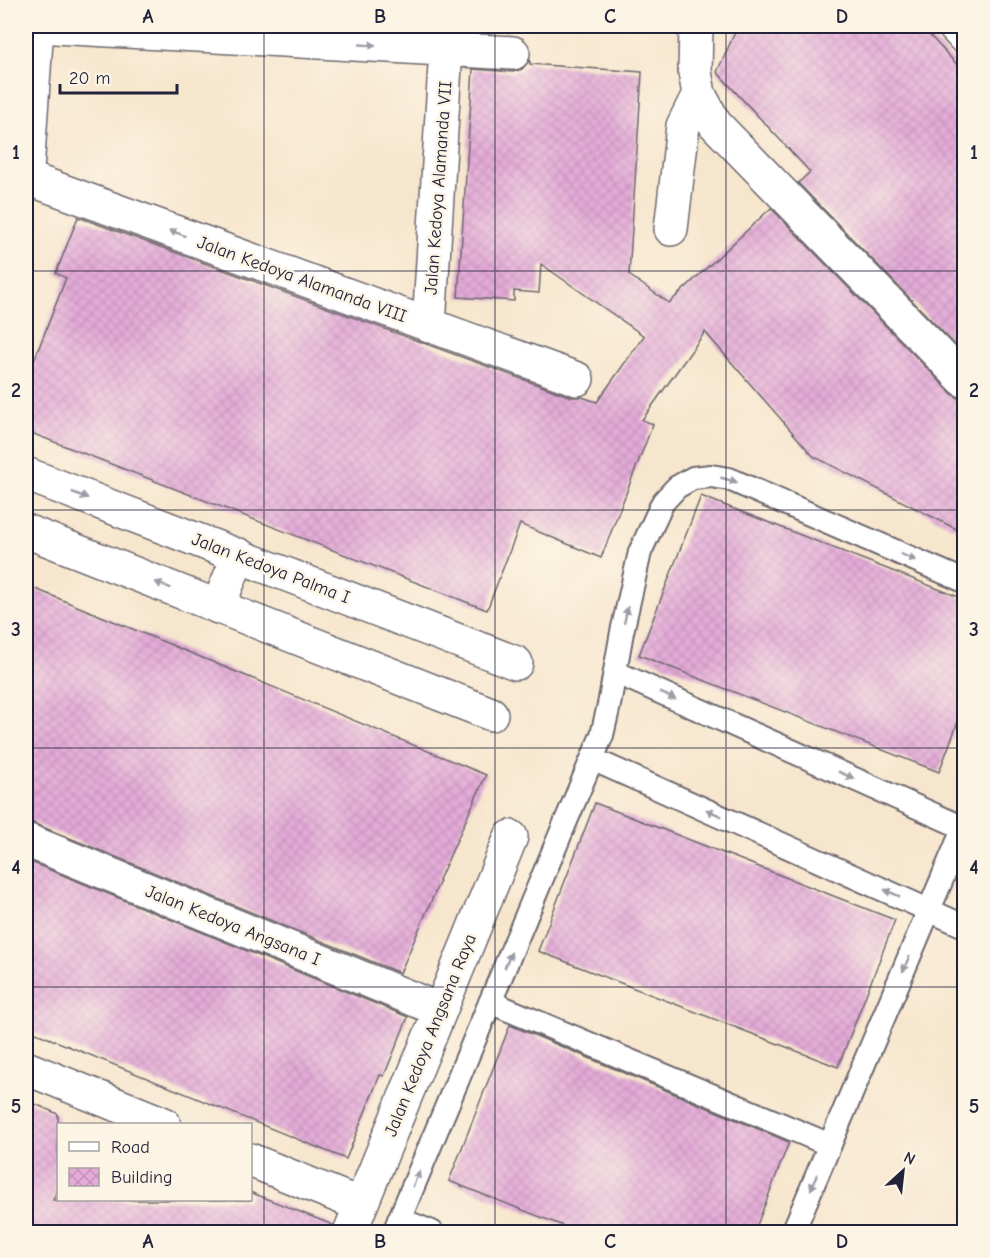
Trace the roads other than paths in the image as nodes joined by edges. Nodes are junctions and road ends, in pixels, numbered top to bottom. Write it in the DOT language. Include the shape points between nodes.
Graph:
graph roads {
  1 [pos="37,26"];
  2 [pos="696,26"];
  3 [pos="954,26"];
  4 [pos="964,37"];
  5 [pos="447,49"];
  6 [pos="513,53"];
  7 [pos="699,94"];
  8 [pos="26,182"];
  9 [pos="671,229"];
  10 [pos="429,326"];
  11 [pos="577,379"];
  12 [pos="964,380"];
  13 [pos="26,474"];
  14 [pos="26,531"];
  15 [pos="239,555"];
  16 [pos="964,581"];
  17 [pos="218,607"];
  18 [pos="516,663"];
  19 [pos="615,672"];
  20 [pos="491,714"];
  21 [pos="592,759"];
  22 [pos="964,827"];
  23 [pos="511,837"];
  24 [pos="26,840"];
  25 [pos="929,910"];
  26 [pos="964,926"];
  27 [pos="490,1002"];
  28 [pos="440,1010"];
  29 [pos="26,1068"];
  30 [pos="159,1123"];
  31 [pos="830,1144"];
  32 [pos="252,1161"];
  33 [pos="355,1219"];
  34 [pos="396,1226"];
  35 [pos="432,1233"];
  36 [pos="793,1233"];
  1 -- 5 [label="street, one-way"];
  1 -- 8 [label="street"];
  2 -- 7 [label="street" via="695,72"];
  3 -- 4 [label="street"];
  5 -- 6 [label="street"];
  5 -- 10 [label="street, Jalan Kedoya Alamanda VII"];
  7 -- 9 [label="street" via="683,126"];
  7 -- 12 [label="street" via="715,124"];
  10 -- 8 [label="street, Jalan Kedoya Alamanda VIII, one-way"];
  10 -- 11 [label="street, Jalan Kedoya Alamanda VIII"];
  13 -- 15 [label="street, Jalan Kedoya Palma I, one-way"];
  17 -- 14 [label="street, one-way"];
  15 -- 17 [label="street"];
  15 -- 18 [label="street, Jalan Kedoya Palma I"];
  19 -- 16 [label="lane, one-way" via="640,552 663,502 693,478 729,479"];
  17 -- 20 [label="street"];
  19 -- 21 [label="lane" via="602,735"];
  19 -- 22 [label="lane, one-way"];
  25 -- 21 [label="lane, one-way"];
  27 -- 21 [label="lane, one-way"];
  22 -- 25 [label="lane"];
  23 -- 28 [label="street, Jalan Kedoya Angsana Raya"];
  24 -- 28 [label="street, Jalan Kedoya Angsana I"];
  25 -- 26 [label="lane"];
  25 -- 31 [label="lane, one-way"];
  27 -- 31 [label="lane"];
  34 -- 27 [label="lane, one-way"];
  28 -- 33 [label="street, Jalan Kedoya Angsana Raya"];
  29 -- 30 [label="street"];
  31 -- 36 [label="lane, one-way"];
  32 -- 33 [label="street"];
  34 -- 35 [label="lane"];
}
